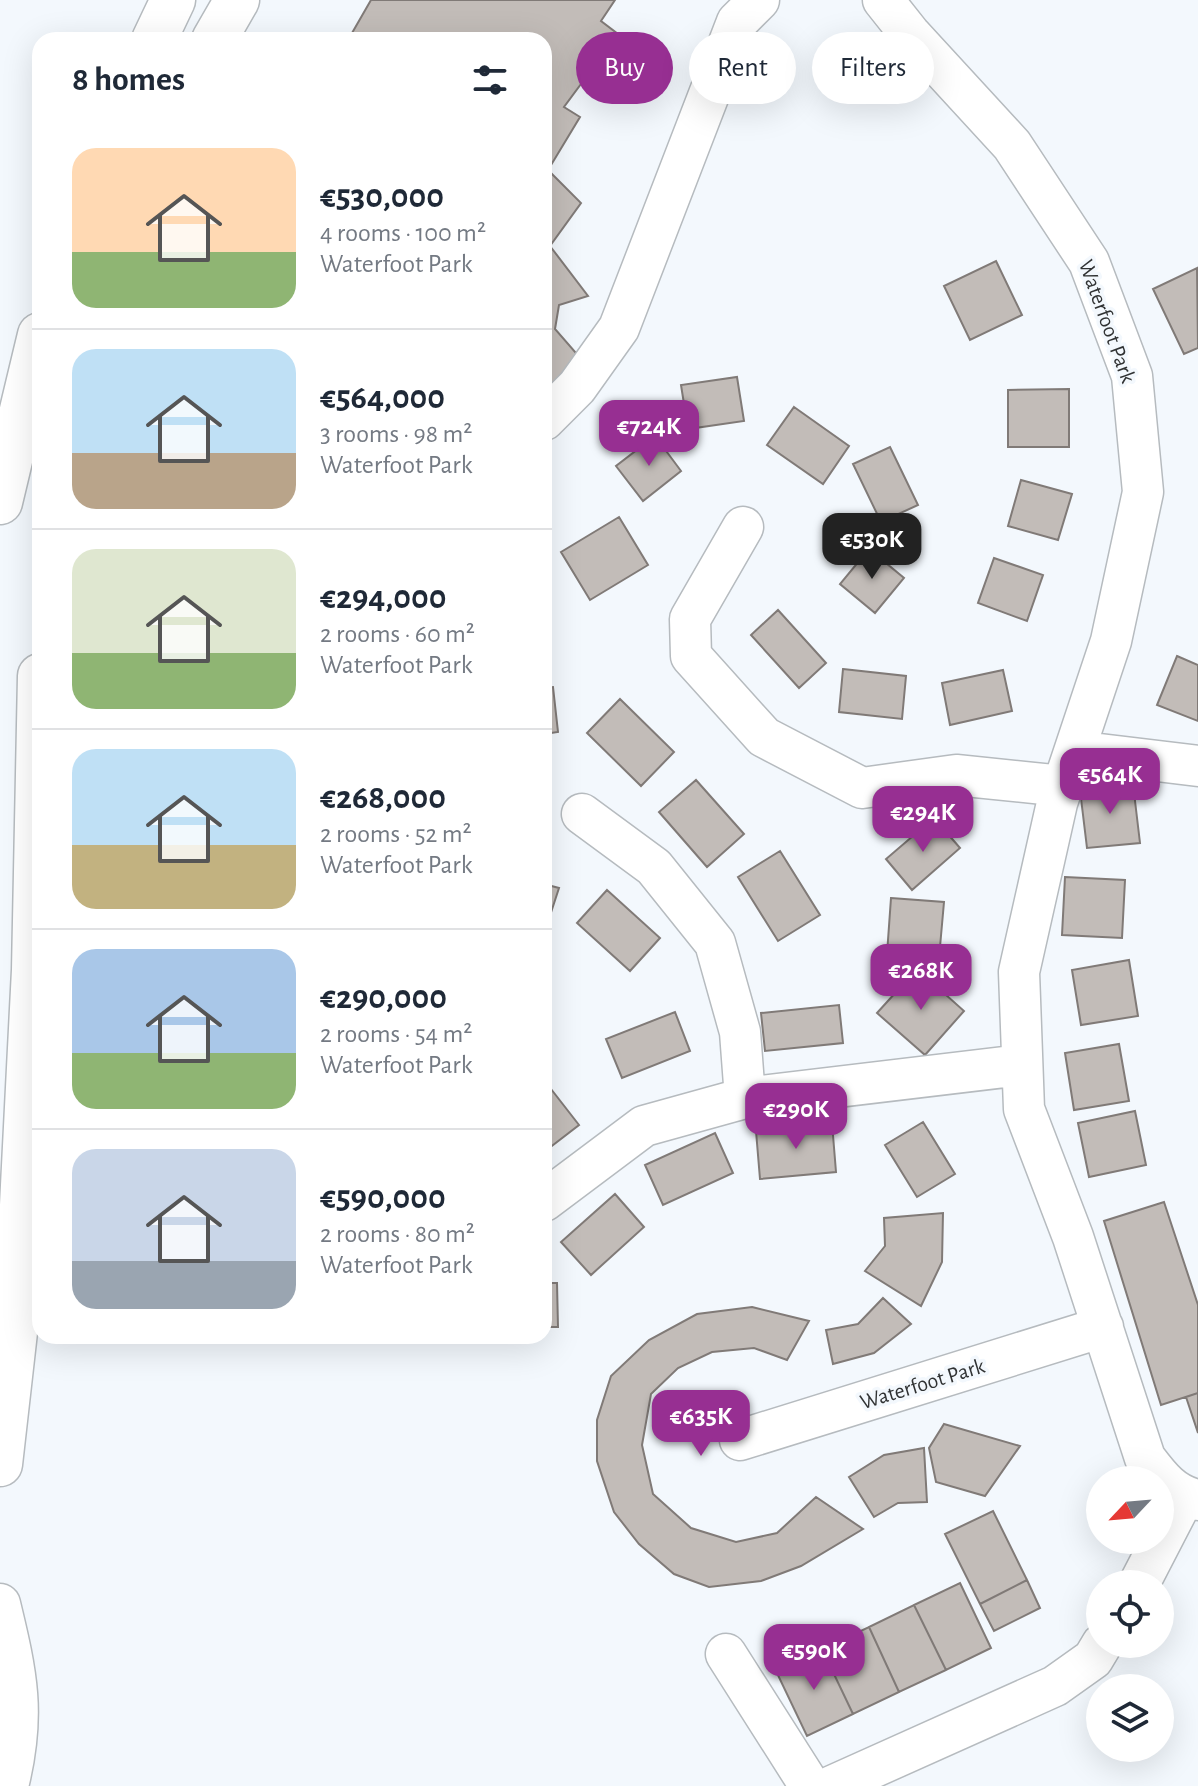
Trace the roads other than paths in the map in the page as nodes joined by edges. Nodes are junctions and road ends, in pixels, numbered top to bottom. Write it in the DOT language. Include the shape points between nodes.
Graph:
graph roads {
  1 [pos="173,0"];
  2 [pos="237,0"];
  3 [pos="759,0"];
  4 [pos="883,0"];
  5 [pos="158,32"];
  6 [pos="219,32"];
  7 [pos="32,368"];
  8 [pos="552,412"];
  9 [pos="0,502"];
  10 [pos="743,527"];
  11 [pos="1198,766"];
  12 [pos="1069,768"];
  13 [pos="582,814"];
  14 [pos="32,1009"];
  15 [pos="1022,1065"];
  16 [pos="745,1098"];
  17 [pos="552,1195"];
  18 [pos="1103,1327"];
  19 [pos="740,1440"];
  20 [pos="0,1464"];
  21 [pos="1191,1499"];
  22 [pos="1148,1570"];
  23 [pos="0,1604"];
  24 [pos="726,1654"];
  25 [pos="1094,1658"];
  26 [pos="8,1786"];
  27 [pos="810,1786"];
  28 [pos="832,1786"];
  1 -- 5 [label="highway"];
  2 -- 6 [label="highway"];
  3 -- 8 [label="street" via="737,22 619,328"];
  4 -- 12 [label="street, Waterfoot Park" via="1012,145 1089,262 1132,376 1143,492 1111,641"];
  7 -- 9 [label="highway"];
  10 -- 12 [label="street" via="690,619 691,656 764,737 862,788"];
  11 -- 12 [label="street"];
  12 -- 15 [label="street, Waterfoot Park" via="1019,972"];
  13 -- 16 [label="street" via="654,867 715,943 740,1032"];
  14 -- 20 [label="highway" via="16,1323"];
  15 -- 16 [label="street"];
  15 -- 18 [label="street, Waterfoot Park" via="1024,1109"];
  16 -- 17 [label="street" via="644,1126"];
  18 -- 19 [label="street, Waterfoot Park"];
  18 -- 21 [label="street, Waterfoot Park" via="1145,1458 1165,1484"];
  21 -- 22 [label="street, Waterfoot Park"];
  23 -- 26 [label="street" via="20,1706"];
  24 -- 27 [label="street"];
  25 -- 28 [label="street" via="1055,1686"];
}
